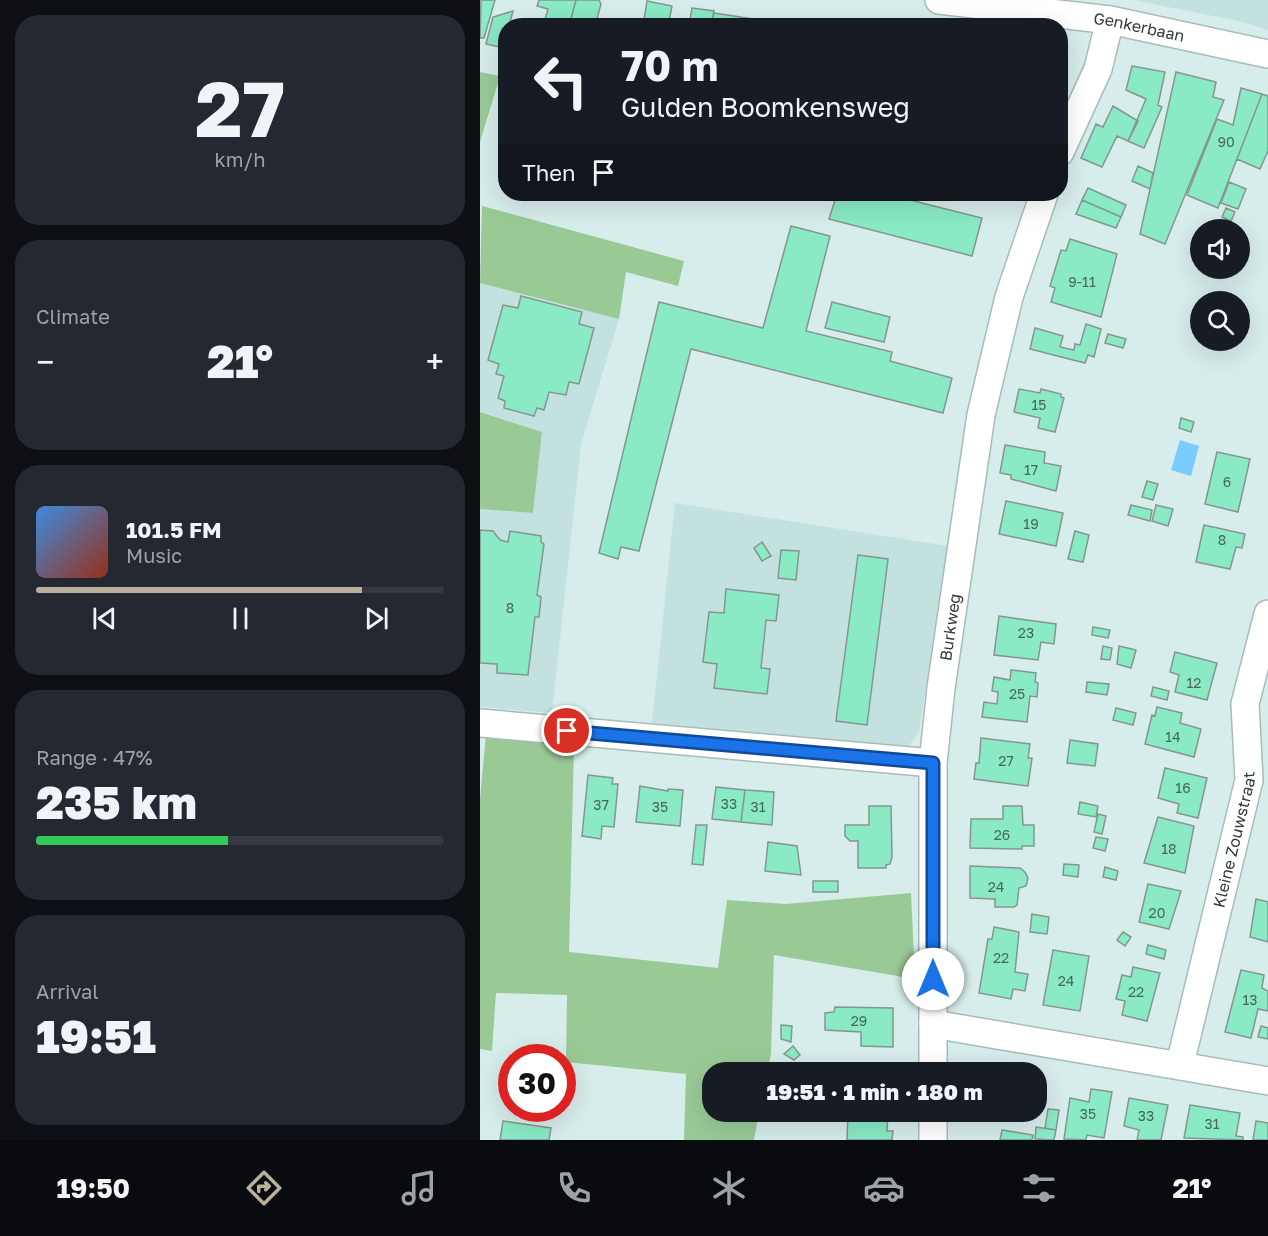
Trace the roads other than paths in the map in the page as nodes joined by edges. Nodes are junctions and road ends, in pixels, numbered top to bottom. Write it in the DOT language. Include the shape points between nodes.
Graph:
graph roads {
  1 [pos="939,0"];
  2 [pos="1110,20"];
  3 [pos="1268,54"];
  4 [pos="1068,135"];
  5 [pos="1042,201"];
  6 [pos="1268,614"];
  7 [pos="480,723"];
  8 [pos="933,763"];
  9 [pos="933,1024"];
  10 [pos="933,1062"];
  11 [pos="1180,1064"];
  12 [pos="1268,1081"];
  13 [pos="933,1122"];
  14 [pos="933,1140"];
  1 -- 2 [label="street, Genkerbaan"];
  2 -- 3 [label="street, Genkerbaan"];
  2 -- 4 [label="street" via="1098,69"];
  5 -- 8 [label="street, Burkweg" via="1009,297 981,415 949,624"];
  6 -- 11 [label="street, Kleine Zouwstraat" via="1245,704 1249,780"];
  7 -- 8 [label="street"];
  8 -- 9 [label="street, Burkweg"];
  9 -- 10 [label="street, Burkweg"];
  9 -- 11 [label="street"];
  11 -- 12 [label="street"];
  13 -- 14 [label="street"];
}
